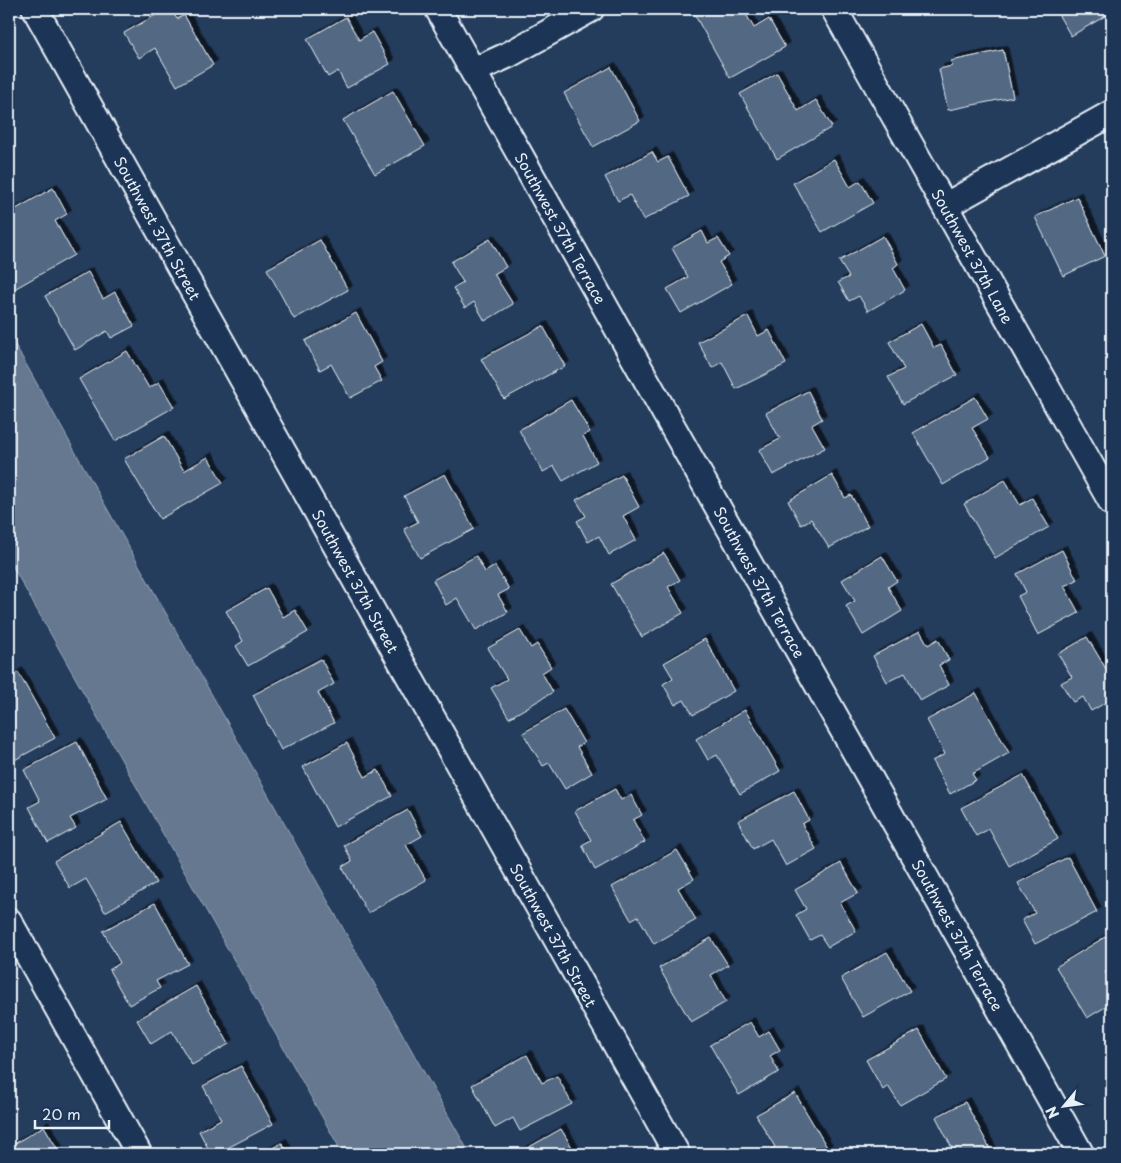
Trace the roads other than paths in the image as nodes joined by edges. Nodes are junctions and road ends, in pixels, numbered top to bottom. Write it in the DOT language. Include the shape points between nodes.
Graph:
graph roads {
  1 [pos="35,9"];
  2 [pos="438,9"];
  3 [pos="591,9"];
  4 [pos="834,9"];
  5 [pos="473,71"];
  6 [pos="1112,113"];
  7 [pos="945,206"];
  8 [pos="1112,503"];
  9 [pos="9,921"];
  10 [pos="139,1154"];
  11 [pos="677,1154"];
  12 [pos="1081,1154"];
  1 -- 11 [label="street, Southwest 37th Street"];
  2 -- 5 [label="street, Southwest 37th Terrace"];
  3 -- 5 [label="street"];
  4 -- 7 [label="street, Southwest 37th Lane"];
  5 -- 12 [label="street, Southwest 37th Terrace"];
  6 -- 7 [label="street"];
  7 -- 8 [label="street, Southwest 37th Lane"];
  9 -- 10 [label="street"];
}
